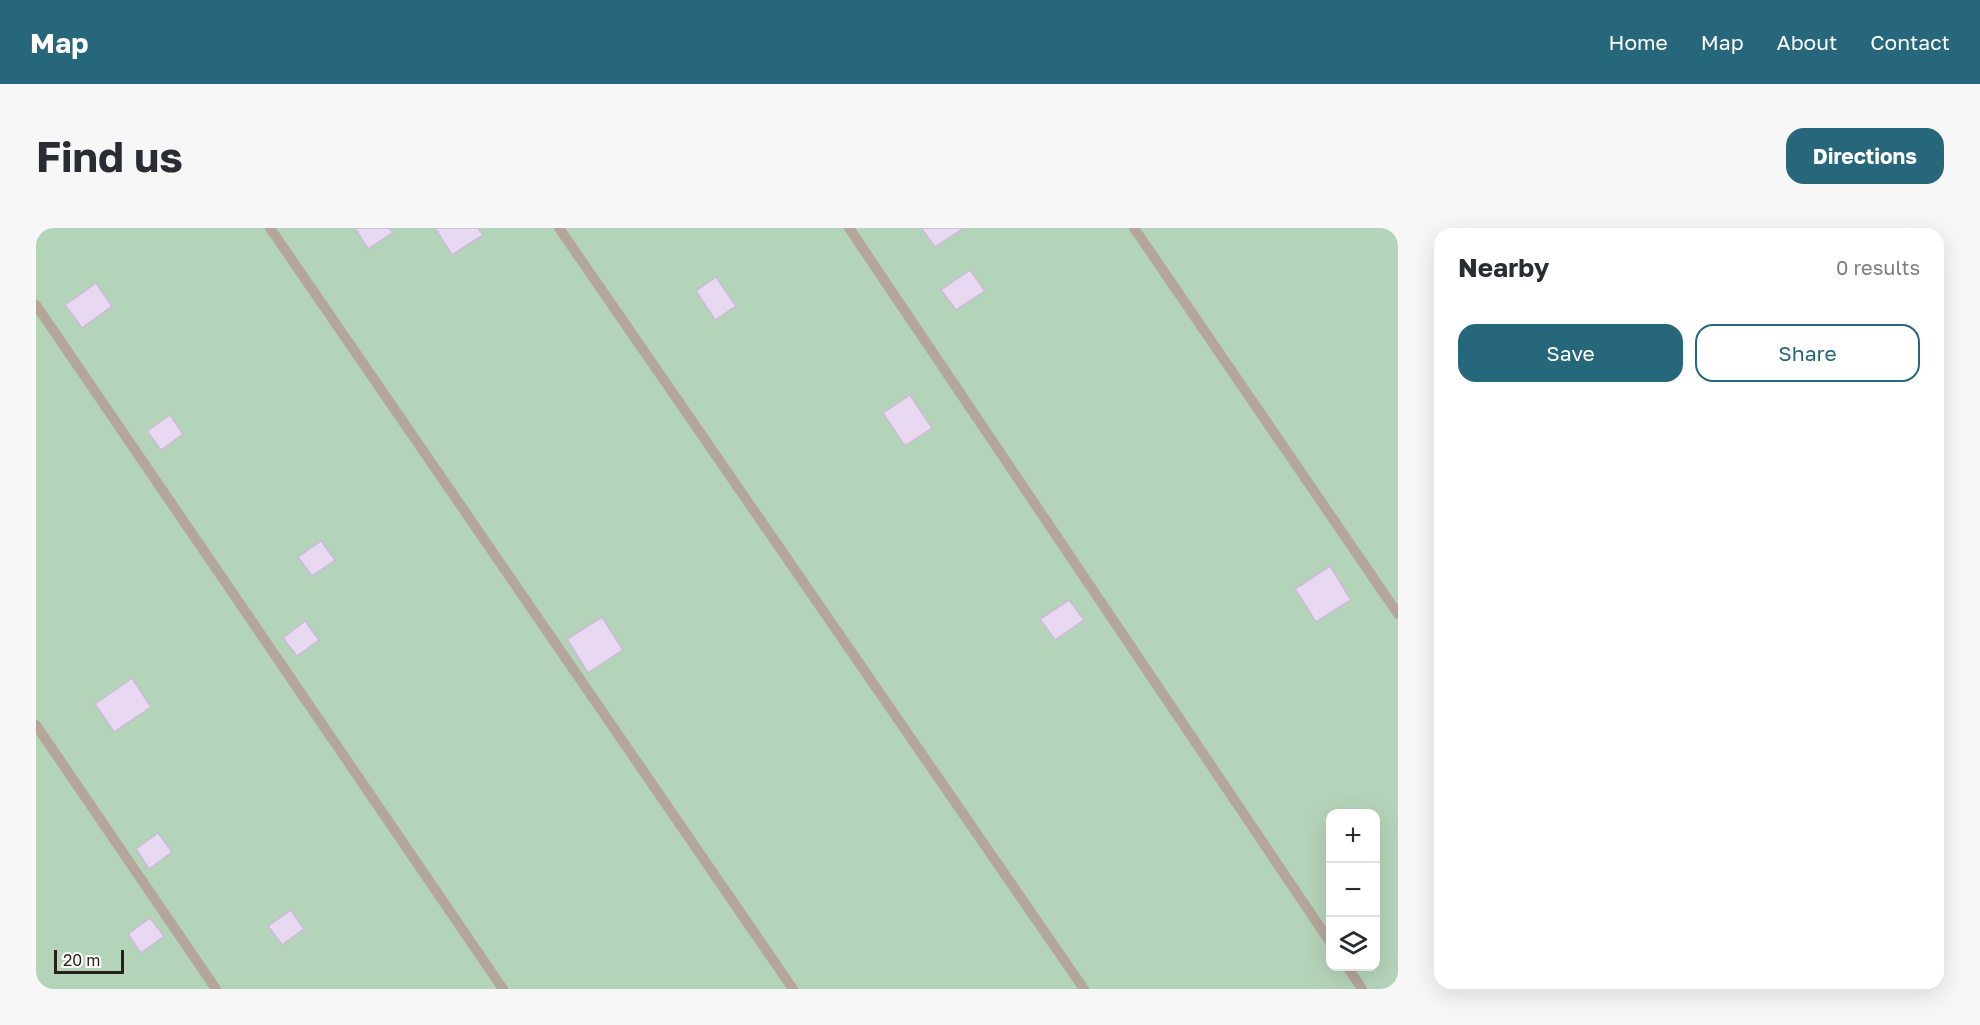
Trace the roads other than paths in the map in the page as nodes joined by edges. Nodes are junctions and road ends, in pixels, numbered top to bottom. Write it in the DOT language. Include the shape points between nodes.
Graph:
graph roads {
  1 [pos="270,228"];
  2 [pos="559,228"];
  3 [pos="849,228"];
  4 [pos="1134,228"];
  5 [pos="36,305"];
  6 [pos="1398,614"];
  7 [pos="36,725"];
  8 [pos="1326,936"];
  9 [pos="1350,971"];
  10 [pos="216,989"];
  11 [pos="503,989"];
  12 [pos="793,989"];
  13 [pos="1084,989"];
  14 [pos="1362,989"];
  1 -- 12 [label="lane"];
  2 -- 13 [label="lane"];
  3 -- 8 [label="lane"];
  4 -- 6 [label="lane"];
  5 -- 11 [label="lane"];
  7 -- 10 [label="lane"];
  9 -- 14 [label="lane"];
}
